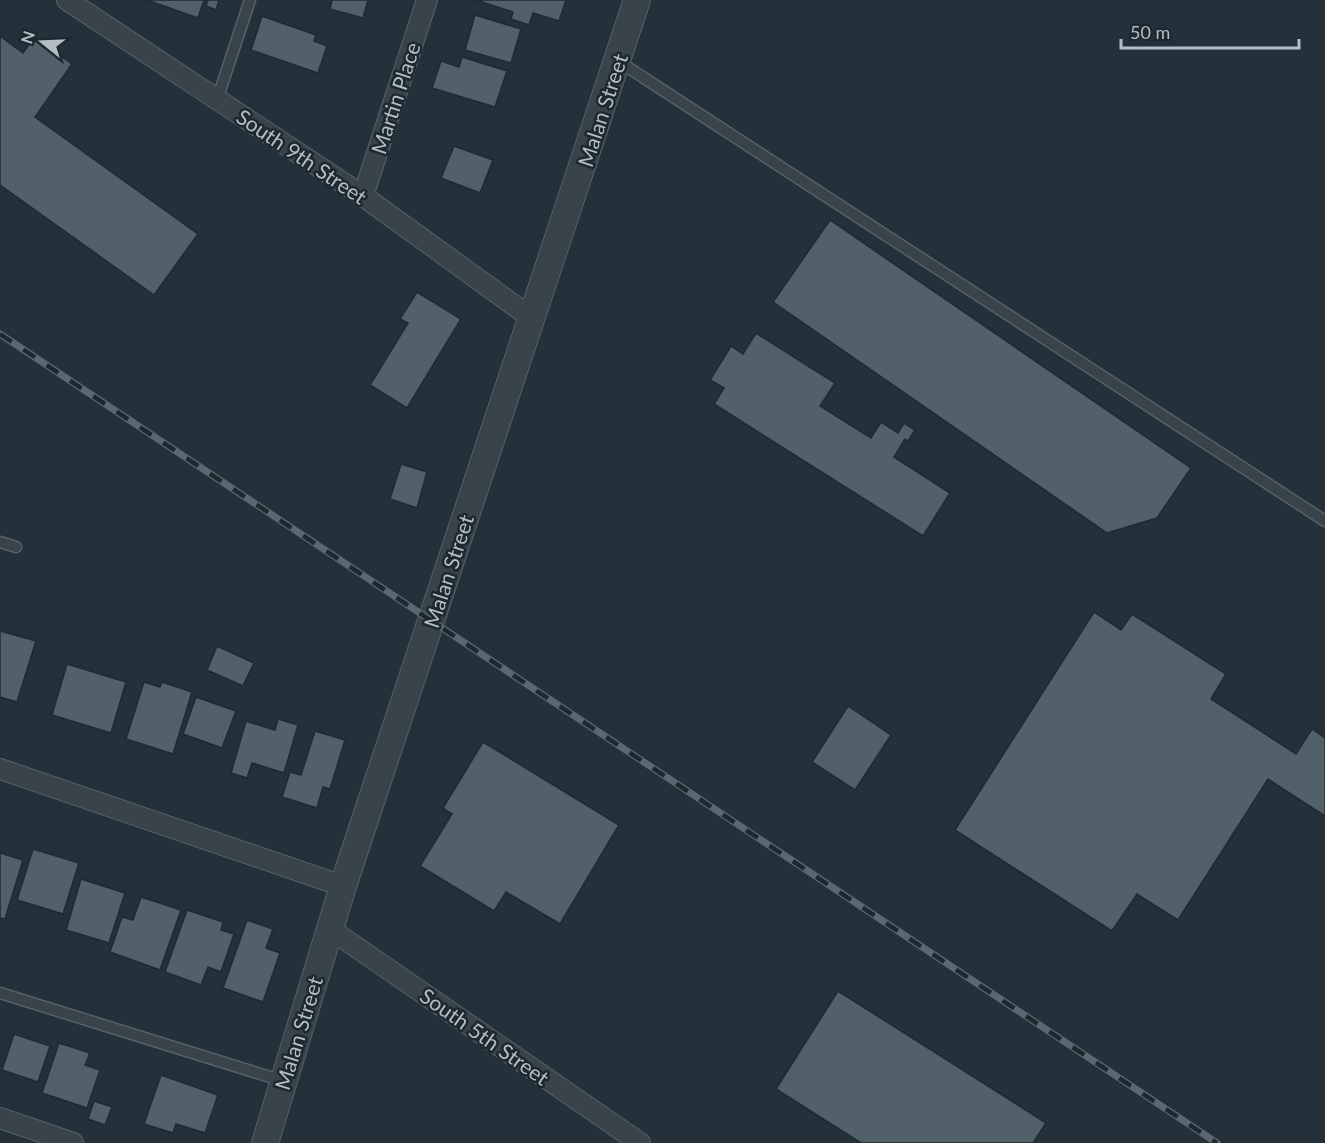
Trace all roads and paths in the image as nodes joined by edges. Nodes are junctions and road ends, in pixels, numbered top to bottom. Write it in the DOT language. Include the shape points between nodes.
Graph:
graph roads {
  1 [pos="67,0"];
  2 [pos="250,0"];
  3 [pos="427,0"];
  4 [pos="637,0"];
  5 [pos="618,61"];
  6 [pos="217,100"];
  7 [pos="363,196"];
  8 [pos="533,319"];
  9 [pos="1325,521"];
  10 [pos="0,542"];
  11 [pos="16,547"];
  12 [pos="0,769"];
  13 [pos="343,886"];
  14 [pos="330,929"];
  15 [pos="0,993"];
  16 [pos="284,1081"];
  17 [pos="0,1118"];
  18 [pos="73,1143"];
  19 [pos="265,1143"];
  20 [pos="640,1143"];
  1 -- 6 [label="street, South 9th Street"];
  2 -- 6 [label="lane"];
  3 -- 7 [label="street, Martin Place"];
  4 -- 5 [label="street, Malan Street"];
  5 -- 8 [label="street, Malan Street"];
  5 -- 9 [label="lane"];
  6 -- 7 [label="street, South 9th Street"];
  7 -- 8 [label="street, South 9th Street"];
  8 -- 13 [label="street, Malan Street"];
  10 -- 11 [label="lane"];
  12 -- 13 [label="street"];
  13 -- 14 [label="street, Malan Street"];
  14 -- 16 [label="street, Malan Street"];
  14 -- 20 [label="street, South 5th Street"];
  15 -- 16 [label="lane"];
  16 -- 19 [label="street, Malan Street"];
  17 -- 18 [label="street"];
}
